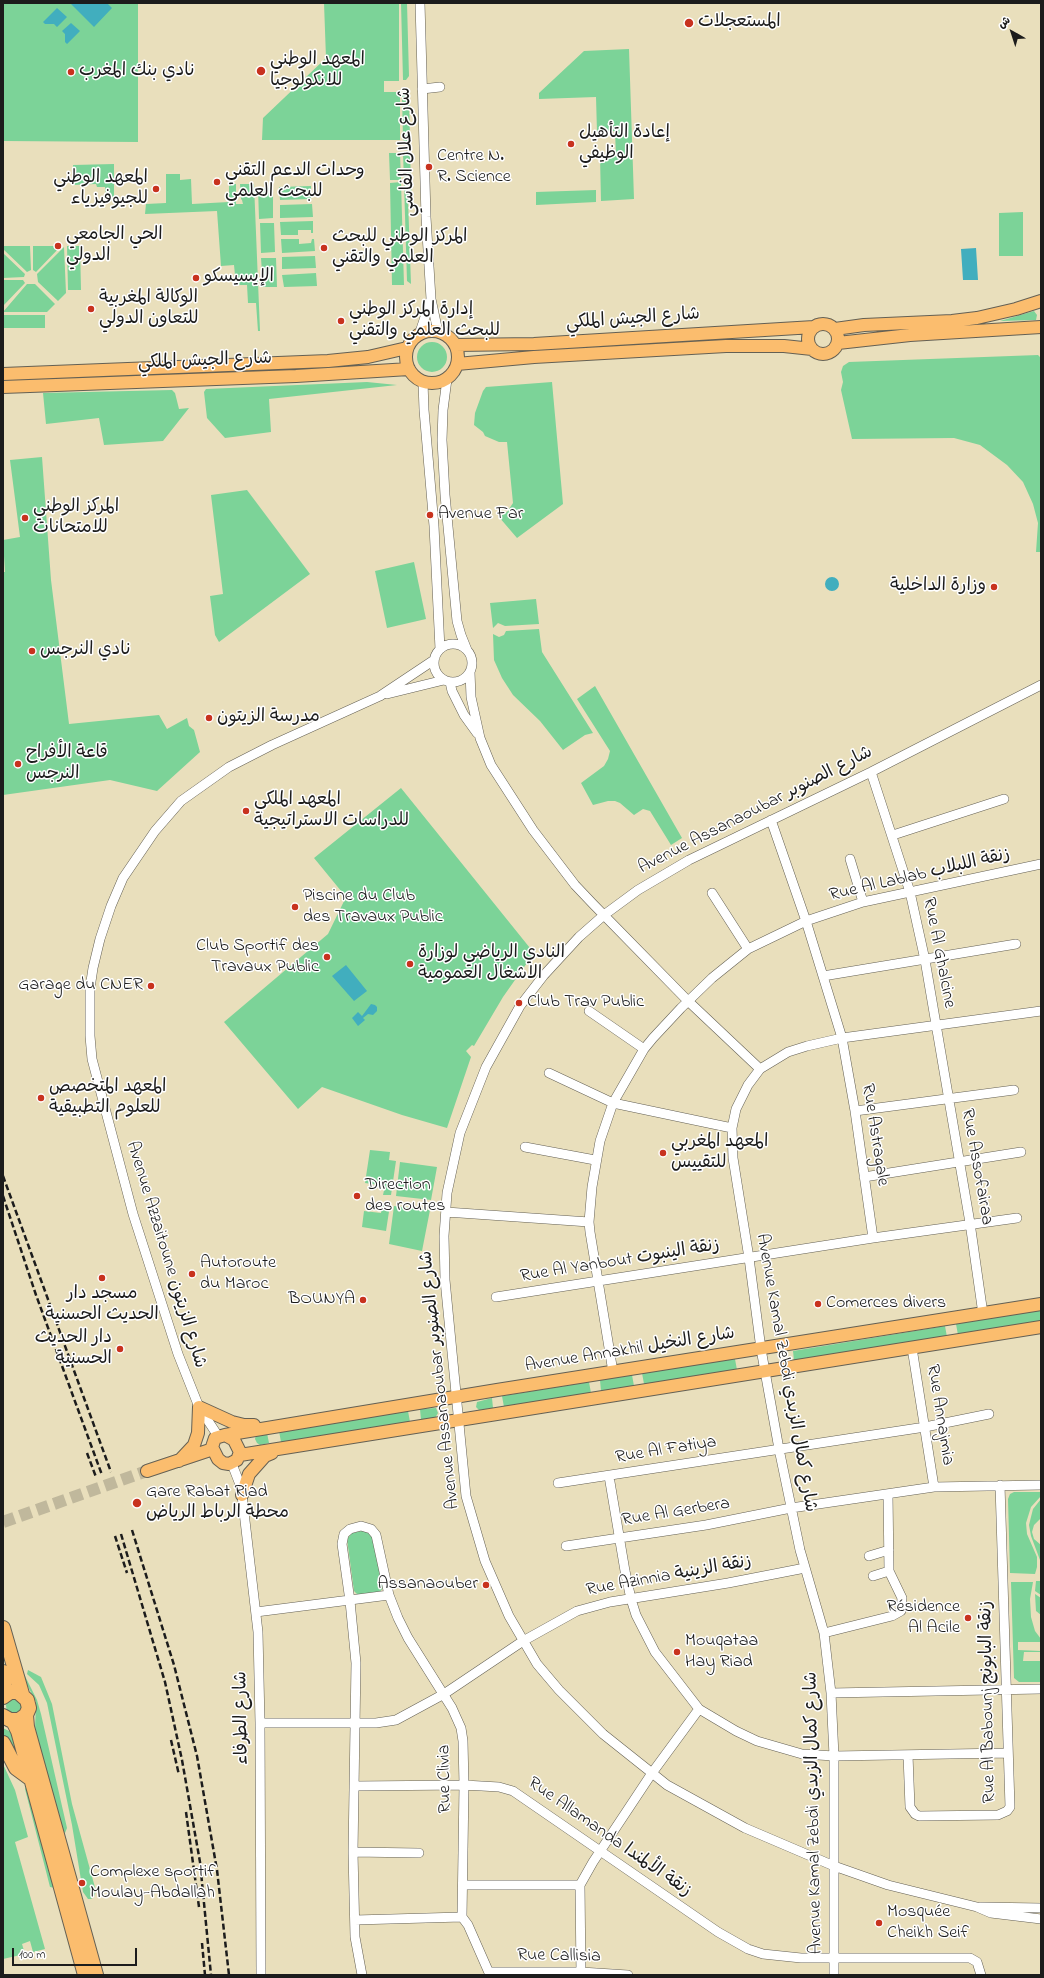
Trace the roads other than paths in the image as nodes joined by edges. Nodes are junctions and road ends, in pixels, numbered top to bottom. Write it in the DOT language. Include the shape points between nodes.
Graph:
graph roads {
  1 [pos="420,3"];
  2 [pos="440,87"];
  3 [pos="422,89"];
  4 [pos="431,299"];
  5 [pos="1041,301"];
  6 [pos="814,327"];
  7 [pos="1041,327"];
  8 [pos="835,329"];
  9 [pos="438,332"];
  10 [pos="419,335"];
  11 [pos="838,343"];
  12 [pos="455,345"];
  13 [pos="407,348"];
  14 [pos="812,349"];
  15 [pos="457,364"];
  16 [pos="408,369"];
  17 [pos="36,373"];
  18 [pos="3,374"];
  19 [pos="447,379"];
  20 [pos="423,382"];
  21 [pos="38,385"];
  22 [pos="3,387"];
  23 [pos="440,649"];
  24 [pos="467,650"];
  25 [pos="434,660"];
  26 [pos="470,672"];
  27 [pos="447,681"];
  28 [pos="1041,685"];
  29 [pos="380,696"];
  30 [pos="480,738"];
  31 [pos="871,772"];
  32 [pos="1004,799"];
  33 [pos="771,820"];
  34 [pos="893,836"];
  35 [pos="850,859"];
  36 [pos="1041,864"];
  37 [pos="910,892"];
  38 [pos="712,893"];
  39 [pos="863,902"];
  40 [pos="604,915"];
  41 [pos="806,922"];
  42 [pos="1016,944"];
  43 [pos="748,949"];
  44 [pos="925,960"];
  45 [pos="823,976"];
  46 [pos="688,1001"];
  47 [pos="589,1011"];
  48 [pos="1041,1011"];
  49 [pos="935,1026"];
  50 [pos="842,1038"];
  51 [pos="644,1049"];
  52 [pos="760,1069"];
  53 [pos="549,1073"];
  54 [pos="1014,1090"];
  55 [pos="949,1100"];
  56 [pos="614,1103"];
  57 [pos="855,1112"];
  58 [pos="732,1128"];
  59 [pos="526,1147"];
  60 [pos="1021,1152"];
  61 [pos="595,1160"];
  62 [pos="959,1162"];
  63 [pos="864,1177"];
  64 [pos="446,1212"];
  65 [pos="1018,1218"];
  66 [pos="588,1222"];
  67 [pos="970,1223"];
  68 [pos="873,1238"];
  69 [pos="749,1258"];
  70 [pos="599,1281"];
  71 [pos="496,1297"];
  72 [pos="1041,1304"];
  73 [pos="983,1314"];
  74 [pos="1041,1327"];
  75 [pos="912,1348"];
  76 [pos="761,1349"];
  77 [pos="765,1371"];
  78 [pos="613,1372"];
  79 [pos="457,1396"];
  80 [pos="199,1407"];
  81 [pos="989,1414"];
  82 [pos="459,1420"];
  83 [pos="274,1426"];
  84 [pos="925,1426"];
  85 [pos="222,1436"];
  86 [pos="213,1449"];
  87 [pos="779,1449"];
  88 [pos="278,1450"];
  89 [pos="236,1459"];
  90 [pos="179,1461"];
  91 [pos="147,1471"];
  92 [pos="609,1476"];
  93 [pos="558,1483"];
  94 [pos="1000,1485"];
  95 [pos="1041,1485"];
  96 [pos="934,1487"];
  97 [pos="888,1494"];
  98 [pos="242,1495"];
  99 [pos="791,1508"];
  100 [pos="619,1539"];
  101 [pos="566,1546"];
  102 [pos="889,1550"];
  103 [pos="869,1556"];
  104 [pos="805,1568"];
  105 [pos="889,1571"];
  106 [pos="874,1576"];
  107 [pos="389,1595"];
  108 [pos="631,1599"];
  109 [pos="350,1600"];
  110 [pos="256,1612"];
  111 [pos="3,1628"];
  112 [pos="824,1633"];
  113 [pos="523,1641"];
  114 [pos="3,1672"];
  115 [pos="1041,1689"];
  116 [pos="1008,1690"];
  117 [pos="831,1693"];
  118 [pos="22,1694"];
  119 [pos="444,1694"];
  120 [pos="4,1695"];
  121 [pos="699,1709"];
  122 [pos="14,1717"];
  123 [pos="354,1722"];
  124 [pos="260,1723"];
  125 [pos="3,1743"];
  126 [pos="1008,1753"];
  127 [pos="908,1755"];
  128 [pos="834,1756"];
  129 [pos="652,1774"];
  130 [pos="31,1779"];
  131 [pos="464,1785"];
  132 [pos="354,1786"];
  133 [pos="601,1851"];
  134 [pos="353,1852"];
  135 [pos="419,1853"];
  136 [pos="834,1866"];
  137 [pos="463,1885"];
  138 [pos="580,1885"];
  139 [pos="977,1908"];
  140 [pos="1041,1908"];
  141 [pos="462,1917"];
  142 [pos="1041,1919"];
  143 [pos="355,1920"];
  144 [pos="834,1958"];
  145 [pos="490,1974"];
  146 [pos="581,1974"];
  147 [pos="85,1975"];
  148 [pos="96,1975"];
  149 [pos="261,1975"];
  150 [pos="362,1975"];
  151 [pos="628,1975"];
  152 [pos="834,1975"];
  153 [pos="981,1975"];
  1 -- 3 [label="street, شارع علال الفاسي"];
  2 -- 3 [label="street"];
  3 -- 4 [label="street, شارع علال الفاسي"];
  4 -- 9 [label="street, شارع علال الفاسي"];
  4 -- 10 [label="street, شارع علال الفاسي"];
  5 -- 8 [label="main road" via="978,318 952,322"];
  6 -- 8 [label="main road" via="826,324"];
  6 -- 12 [label="main road, شارع الجيش الملكي" via="534,344"];
  6 -- 14 [label="main road" via="808,339"];
  7 -- 11 [label="main road" via="910,335"];
  8 -- 11 [label="main road" via="838,333"];
  9 -- 10 [label="main road" via="425,332"];
  9 -- 12 [label="main road" via="451,339"];
  10 -- 13 [label="main road"];
  11 -- 14 [label="main road" via="831,352 825,354"];
  12 -- 15 [label="main road"];
  13 -- 16 [label="main road"];
  13 -- 17 [label="main road, شارع الجيش الملكي" via="368,357 328,361"];
  14 -- 15 [label="main road, شارع الجيش الملكي" via="784,346 726,346"];
  15 -- 19 [label="main road"];
  16 -- 20 [label="main road"];
  16 -- 21 [label="main road, شارع الجيش الملكي" via="141,383"];
  17 -- 18 [label="main road, شارع الجيش الملكي"];
  17 -- 21 [label="main road"];
  19 -- 20 [label="main road"];
  19 -- 24 [label="street" via="442,433 445,495 457,621"];
  20 -- 23 [label="street"];
  21 -- 22 [label="main road, شارع الجيش الملكي"];
  23 -- 24 [label="street" via="450,644 462,646"];
  23 -- 25 [label="street"];
  24 -- 26 [label="street" via="472,660"];
  25 -- 27 [label="street" via="436,672"];
  25 -- 29 [label="street, Avenue Azzaitoune شارع الزيتون"];
  26 -- 27 [label="street" via="462,680"];
  26 -- 30 [label="street" via="471,697"];
  27 -- 29 [label="street, Avenue Azzaitoune شارع الزيتون"];
  27 -- 30 [label="street" via="464,715"];
  28 -- 31 [label="street, Avenue Assanaoubar شارع الصنوبر"];
  29 -- 80 [label="street, Avenue Azzaitoune شارع الزيتون" via="228,767 181,801 155,831 123,878 100,939 90,995 92,1059 133,1214 178,1354"];
  30 -- 40 [label="street" via="491,765 533,830 575,885"];
  31 -- 33 [label="street, Avenue Assanaoubar شارع الصنوبر"];
  31 -- 34 [label="street, Rue Al Ghalcine"];
  32 -- 34 [label="street"];
  33 -- 40 [label="street, Avenue Assanaoubar شارع الصنوبر" via="689,860 638,890"];
  33 -- 41 [label="street, Rue Astragale"];
  34 -- 37 [label="street, Rue Al Ghalcine"];
  35 -- 39 [label="street"];
  36 -- 37 [label="street, Rue Al Lablab زنقة اللبلاب"];
  37 -- 39 [label="street, Rue Al Lablab زنقة اللبلاب"];
  37 -- 44 [label="street, Rue Al Ghalcine"];
  38 -- 43 [label="street"];
  39 -- 41 [label="street, Rue Al Lablab زنقة اللبلاب"];
  40 -- 46 [label="street"];
  40 -- 64 [label="street, Avenue Assanaoubar شارع الصنوبر" via="579,937 544,975 520,1006 500,1040 475,1092 460,1133 450,1176"];
  41 -- 43 [label="street, Rue Al Lablab زنقة اللبلاب"];
  41 -- 45 [label="street, Rue Astragale"];
  42 -- 44 [label="street"];
  43 -- 46 [label="street, Rue Al Lablab زنقة اللبلاب"];
  44 -- 45 [label="street"];
  44 -- 49 [label="street, Rue Al Ghalcine"];
  45 -- 50 [label="street, Rue Astragale"];
  46 -- 51 [label="street, Rue Al Lablab زنقة اللبلاب"];
  46 -- 52 [label="street"];
  47 -- 51 [label="street"];
  48 -- 49 [label="street, Avenue Kamal Zebdi شارع كمال الزبدي"];
  49 -- 50 [label="street, Avenue Kamal Zebdi شارع كمال الزبدي"];
  49 -- 55 [label="street, Rue Assofairaa"];
  50 -- 52 [label="street, Avenue Kamal Zebdi شارع كمال الزبدي" via="788,1052"];
  50 -- 57 [label="street, Rue Astragale"];
  51 -- 56 [label="street, Rue Al Lablab زنقة اللبلاب"];
  52 -- 58 [label="street, Avenue Kamal Zebdi شارع كمال الزبدي" via="741,1097"];
  53 -- 56 [label="street"];
  54 -- 55 [label="street"];
  55 -- 57 [label="street"];
  55 -- 62 [label="street, Rue Assofairaa"];
  56 -- 58 [label="street"];
  56 -- 61 [label="street, Rue Al Lablab زنقة اللبلاب"];
  57 -- 63 [label="street, Rue Astragale"];
  58 -- 69 [label="street, Avenue Kamal Zebdi شارع كمال الزبدي" via="732,1158"];
  59 -- 61 [label="street"];
  60 -- 62 [label="street"];
  61 -- 66 [label="street, Rue Al Lablab زنقة اللبلاب"];
  62 -- 63 [label="street"];
  62 -- 67 [label="street, Rue Assofairaa"];
  63 -- 68 [label="street, Rue Astragale"];
  64 -- 66 [label="street"];
  64 -- 79 [label="street, Avenue Assanaoubar شارع الصنوبر" via="445,1280"];
  65 -- 67 [label="street, Rue Al Yanbout زنقة الينبوت"];
  66 -- 70 [label="street, Rue Al Lablab زنقة اللبلاب"];
  67 -- 68 [label="street, Rue Al Yanbout زنقة الينبوت"];
  67 -- 73 [label="street, Rue Assofairaa"];
  68 -- 69 [label="street, Rue Al Yanbout زنقة الينبوت"];
  69 -- 70 [label="street, Rue Al Yanbout زنقة الينبوت"];
  69 -- 76 [label="street, Avenue Kamal Zebdi شارع كمال الزبدي"];
  70 -- 71 [label="street, Rue Al Yanbout زنقة الينبوت"];
  70 -- 78 [label="street, Rue Al Lablab زنقة اللبلاب"];
  72 -- 73 [label="main road, Avenue Annakhil شارع النخيل"];
  73 -- 76 [label="main road, Avenue Annakhil شارع النخيل"];
  74 -- 75 [label="main road"];
  75 -- 77 [label="main road"];
  75 -- 84 [label="street, Rue Annajmia"];
  76 -- 77 [label="street, Avenue Kamal Zebdi شارع كمال الزبدي"];
  76 -- 78 [label="main road, Avenue Annakhil شارع النخيل"];
  77 -- 82 [label="main road"];
  77 -- 87 [label="street, Avenue Kamal Zebdi شارع كمال الزبدي"];
  78 -- 79 [label="main road, Avenue Annakhil شارع النخيل"];
  79 -- 82 [label="street, Avenue Assanaoubar شارع الصنوبر"];
  79 -- 83 [label="main road, Avenue Annakhil شارع النخيل"];
  80 -- 83 [label="main road" via="244,1425"];
  80 -- 85 [label="street, Avenue Azzaitoune شارع الزيتون"];
  80 -- 90 [label="main road" via="198,1433 194,1445"];
  81 -- 84 [label="street, Rue Al Fatiya"];
  82 -- 88 [label="main road"];
  82 -- 113 [label="street, Avenue Assanaoubar شارع الصنوبر" via="466,1496 471,1516 497,1590"];
  83 -- 85 [label="main road, Avenue Annakhil شارع النخيل"];
  84 -- 87 [label="street, Rue Al Fatiya"];
  84 -- 96 [label="street, Rue Annajmia"];
  85 -- 86 [label="main road" via="213,1441"];
  85 -- 89 [label="main road" via="234,1440 239,1449"];
  86 -- 89 [label="main road" via="220,1461 226,1464"];
  86 -- 90 [label="main road"];
  87 -- 92 [label="street, Rue Al Fatiya"];
  87 -- 99 [label="street, Avenue Kamal Zebdi شارع كمال الزبدي"];
  88 -- 89 [label="main road"];
  88 -- 98 [label="main road" via="256,1464 244,1484"];
  89 -- 98 [label="street, شارع الطرفاء"];
  90 -- 91 [label="main road"];
  92 -- 93 [label="street, Rue Al Fatiya"];
  92 -- 100 [label="street"];
  94 -- 95 [label="street, Rue Al Gerbera"];
  94 -- 96 [label="street, Rue Al Gerbera"];
  94 -- 116 [label="street, Rue Al Babounj زنقة البابونج"];
  96 -- 97 [label="street, Rue Al Gerbera"];
  97 -- 99 [label="street, Rue Al Gerbera"];
  97 -- 102 [label="street"];
  98 -- 110 [label="street, شارع الطرفاء"];
  99 -- 100 [label="street, Rue Al Gerbera"];
  99 -- 104 [label="street, Avenue Kamal Zebdi شارع كمال الزبدي"];
  100 -- 101 [label="street, Rue Al Gerbera"];
  100 -- 108 [label="street"];
  102 -- 103 [label="street"];
  102 -- 105 [label="street"];
  104 -- 108 [label="street, Rue Azinnia زنقة الزينية"];
  104 -- 112 [label="street, Avenue Kamal Zebdi شارع كمال الزبدي"];
  105 -- 106 [label="street"];
  105 -- 112 [label="street" via="902,1598 901,1610 897,1614"];
  107 -- 109 [label="street"];
  107 -- 109 [label="street, Rue Clivia" via="376,1535 368,1527 361,1526 347,1531 342,1540"];
  107 -- 119 [label="street, Rue Clivia" via="408,1638"];
  108 -- 113 [label="street, Rue Azinnia زنقة الزينية" via="577,1611"];
  108 -- 121 [label="street" via="654,1652"];
  109 -- 110 [label="street"];
  109 -- 123 [label="street, Rue Clivia" via="356,1663"];
  110 -- 124 [label="street, شارع الطرفاء"];
  111 -- 118 [label="highway"];
  112 -- 117 [label="street, Avenue Kamal Zebdi شارع كمال الزبدي"];
  113 -- 119 [label="street, Rue Azinnia زنقة الزينية"];
  113 -- 129 [label="street, Avenue Assanaoubar شارع الصنوبر" via="538,1664 579,1712 624,1753"];
  114 -- 120 [label="highway"];
  115 -- 116 [label="street"];
  116 -- 117 [label="street"];
  116 -- 126 [label="street, Rue Al Babounj زنقة البابونج"];
  117 -- 128 [label="street, Avenue Kamal Zebdi شارع كمال الزبدي"];
  118 -- 120 [label="highway" via="14,1692"];
  118 -- 122 [label="highway" via="29,1704"];
  119 -- 123 [label="street, Rue Azinnia زنقة الزينية" via="396,1720 376,1723"];
  119 -- 131 [label="street, Rue Clivia" via="460,1728 463,1741"];
  121 -- 128 [label="street" via="762,1743 802,1754"];
  121 -- 129 [label="street"];
  122 -- 130 [label="highway"];
  122 -- 148 [label="highway" via="27,1727"];
  123 -- 124 [label="street, Rue Azinnia زنقة الزينية"];
  123 -- 132 [label="street, Rue Clivia"];
  124 -- 149 [label="street, شارع الطرفاء"];
  125 -- 130 [label="highway" via="16,1768"];
  126 -- 127 [label="street"];
  126 -- 127 [label="street, Rue Al Babounj زنقة البابونج" via="1011,1802 1007,1811 998,1815 923,1817 915,1814 910,1807"];
  127 -- 128 [label="street"];
  128 -- 136 [label="street, Avenue Kamal Zebdi شارع كمال الزبدي"];
  129 -- 133 [label="street"];
  129 -- 136 [label="street, Avenue Assanaoubar شارع الصنوبر" via="745,1828"];
  130 -- 147 [label="highway"];
  131 -- 132 [label="street, Rue Allamanda زنقة الألمندا"];
  131 -- 133 [label="street, Rue Allamanda زنقة الألمندا" via="513,1790"];
  131 -- 137 [label="street, Rue Clivia"];
  132 -- 134 [label="street, Rue Clivia"];
  133 -- 138 [label="street"];
  133 -- 144 [label="street, Rue Allamanda زنقة الألمندا" via="718,1932 748,1949 777,1957"];
  134 -- 135 [label="street"];
  134 -- 143 [label="street, Rue Clivia"];
  136 -- 139 [label="street, Avenue Assanaoubar شارع الصنوبر" via="888,1885"];
  136 -- 144 [label="street, Avenue Kamal Zebdi شارع كمال الزبدي"];
  137 -- 138 [label="street"];
  137 -- 141 [label="street, Rue Clivia"];
  138 -- 146 [label="street"];
  139 -- 140 [label="street, Avenue Assanaoubar شارع الصنوبر"];
  139 -- 142 [label="street, Avenue Assanaoubar شارع الصنوبر" via="998,1915"];
  141 -- 143 [label="street"];
  141 -- 145 [label="street"];
  143 -- 150 [label="street, Rue Clivia" via="356,1949"];
  144 -- 152 [label="street, Avenue Kamal Zebdi شارع كمال الزبدي"];
  144 -- 153 [label="street, Rue Allamanda زنقة الألمندا" via="970,1958 977,1962"];
  145 -- 146 [label="street, Rue Callisia"];
  146 -- 151 [label="street, Rue Callisia"];
}
